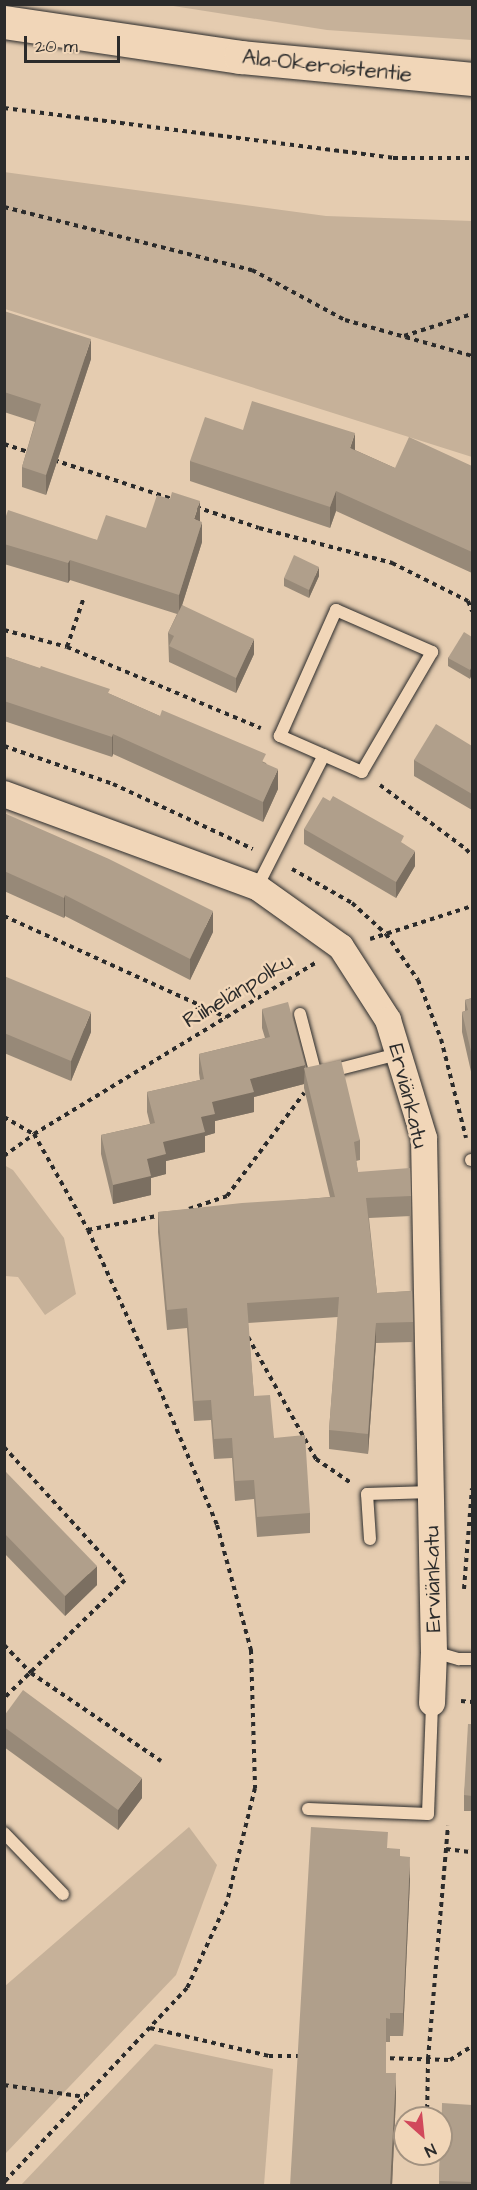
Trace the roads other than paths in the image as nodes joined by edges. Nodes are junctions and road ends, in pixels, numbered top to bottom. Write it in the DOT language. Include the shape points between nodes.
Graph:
graph roads {
  1 [pos="4,22"];
  2 [pos="472,79"];
  3 [pos="324,755"];
  4 [pos="4,794"];
  5 [pos="256,887"];
  6 [pos="300,1014"];
  7 [pos="398,1054"];
  8 [pos="431,1492"];
  9 [pos="370,1539"];
  10 [pos="434,1652"];
  11 [pos="472,1659"];
  12 [pos="432,1703"];
  13 [pos="308,1809"];
  14 [pos="4,1833"];
  15 [pos="63,1894"];
  1 -- 2 [label="main road, Ala-Okeroistentie" via="240,57"];
  3 -- 3 [label="lane" via="280,736 336,610 432,652 362,772"];
  3 -- 5 [label="lane"];
  4 -- 5 [label="street, Erviänkatu"];
  5 -- 7 [label="street, Erviänkatu" via="341,947 388,1020"];
  6 -- 7 [label="lane" via="316,1074"];
  7 -- 8 [label="street, Erviänkatu" via="424,1138"];
  8 -- 9 [label="lane" via="367,1494"];
  8 -- 10 [label="street, Erviänkatu"];
  10 -- 11 [label="lane"];
  10 -- 12 [label="street, Erviänkatu"];
  12 -- 13 [label="lane" via="428,1814"];
  14 -- 15 [label="lane"];
}
